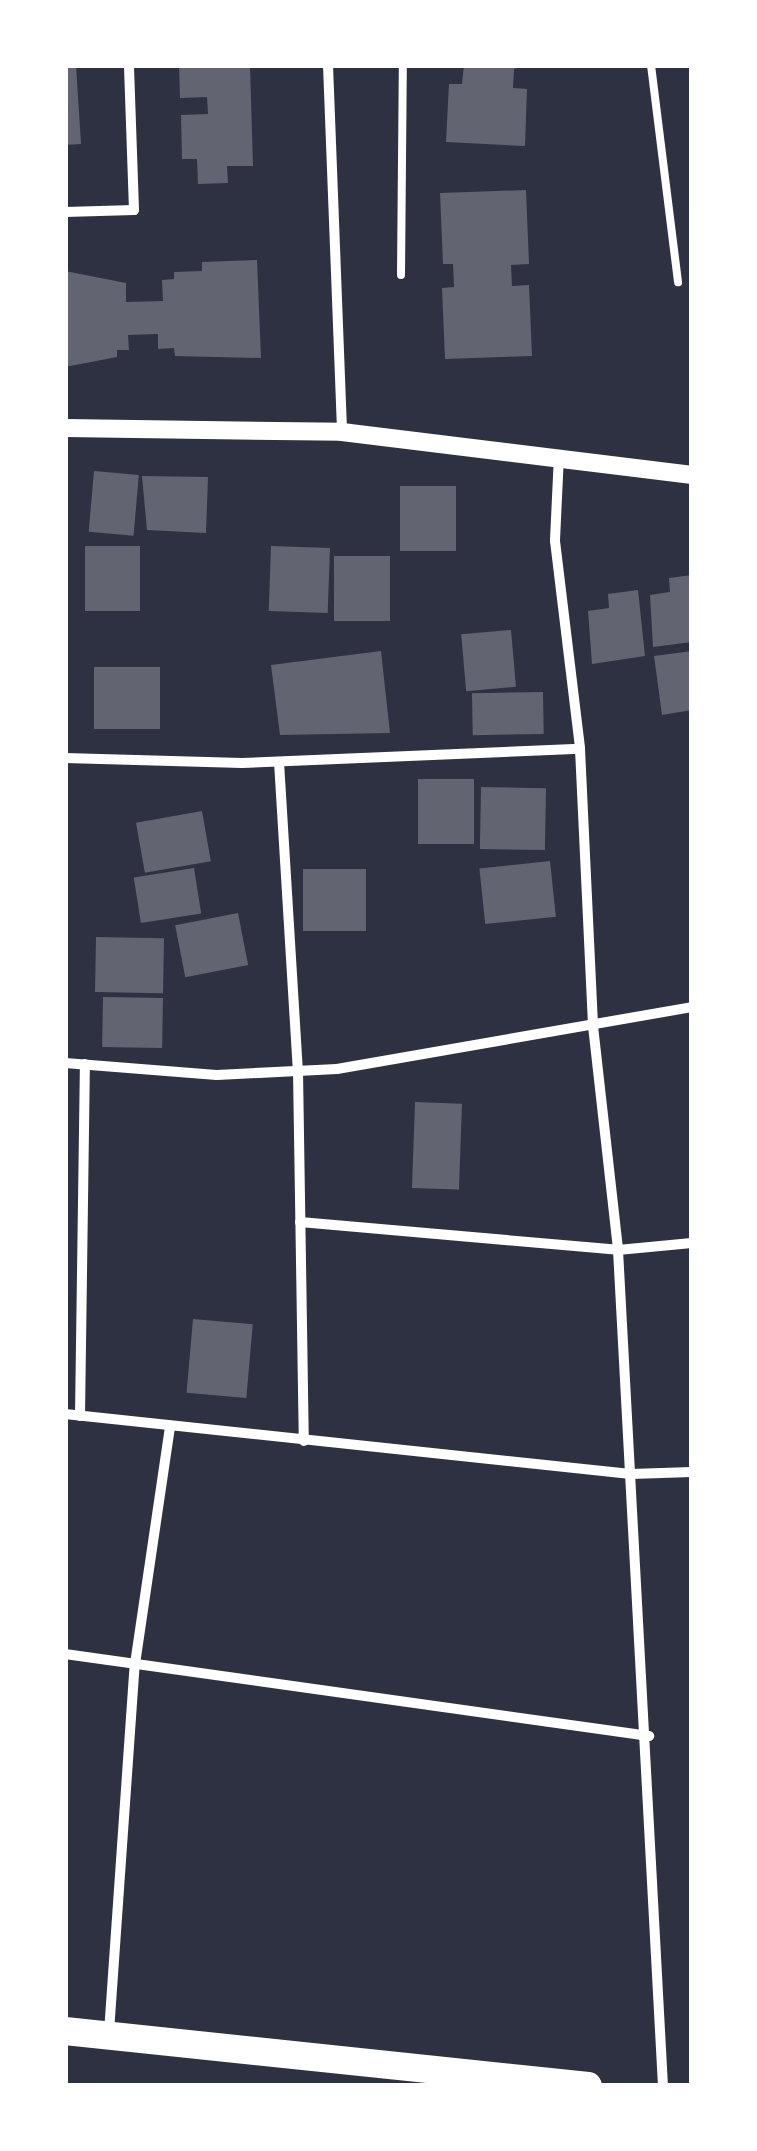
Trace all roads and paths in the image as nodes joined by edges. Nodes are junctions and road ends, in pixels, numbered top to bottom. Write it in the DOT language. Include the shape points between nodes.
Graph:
graph roads {
  1 [pos="129,65"];
  2 [pos="328,65"];
  3 [pos="403,65"];
  4 [pos="651,65"];
  5 [pos="65,212"];
  6 [pos="401,276"];
  7 [pos="678,282"];
  8 [pos="65,428"];
  9 [pos="342,432"];
  10 [pos="560,454"];
  11 [pos="692,474"];
  12 [pos="580,749"];
  13 [pos="65,758"];
  14 [pos="279,762"];
  15 [pos="692,1006"];
  16 [pos="593,1026"];
  17 [pos="65,1063"];
  18 [pos="85,1064"];
  19 [pos="298,1071"];
  20 [pos="300,1222"];
  21 [pos="692,1243"];
  22 [pos="618,1250"];
  23 [pos="65,1414"];
  24 [pos="80,1416"];
  25 [pos="170,1426"];
  26 [pos="304,1441"];
  27 [pos="692,1472"];
  28 [pos="631,1474"];
  29 [pos="65,1654"];
  30 [pos="136,1664"];
  31 [pos="649,1736"];
  32 [pos="65,2032"];
  33 [pos="109,2036"];
  34 [pos="588,2086"];
  35 [pos="664,2086"];
  1 -- 5 [label="street" via="134,210"];
  2 -- 9 [label="street"];
  3 -- 6 [label="lane"];
  4 -- 7 [label="lane"];
  8 -- 9 [label="street"];
  9 -- 10 [label="street"];
  10 -- 11 [label="street"];
  10 -- 12 [label="street" via="555,541"];
  12 -- 14 [label="street"];
  12 -- 16 [label="street"];
  13 -- 14 [label="street"];
  14 -- 19 [label="street"];
  15 -- 16 [label="street"];
  16 -- 19 [label="street"];
  16 -- 22 [label="street"];
  17 -- 18 [label="street"];
  18 -- 19 [label="street" via="217,1075"];
  18 -- 24 [label="street"];
  19 -- 20 [label="street"];
  20 -- 22 [label="street"];
  20 -- 26 [label="street"];
  21 -- 22 [label="street"];
  22 -- 28 [label="street"];
  23 -- 24 [label="street"];
  24 -- 25 [label="street"];
  25 -- 26 [label="street"];
  25 -- 30 [label="street"];
  26 -- 28 [label="street"];
  27 -- 28 [label="street"];
  28 -- 31 [label="street"];
  29 -- 30 [label="street"];
  30 -- 31 [label="street"];
  30 -- 33 [label="street"];
  31 -- 35 [label="street"];
  32 -- 33 [label="highway"];
  33 -- 34 [label="highway"];
}
